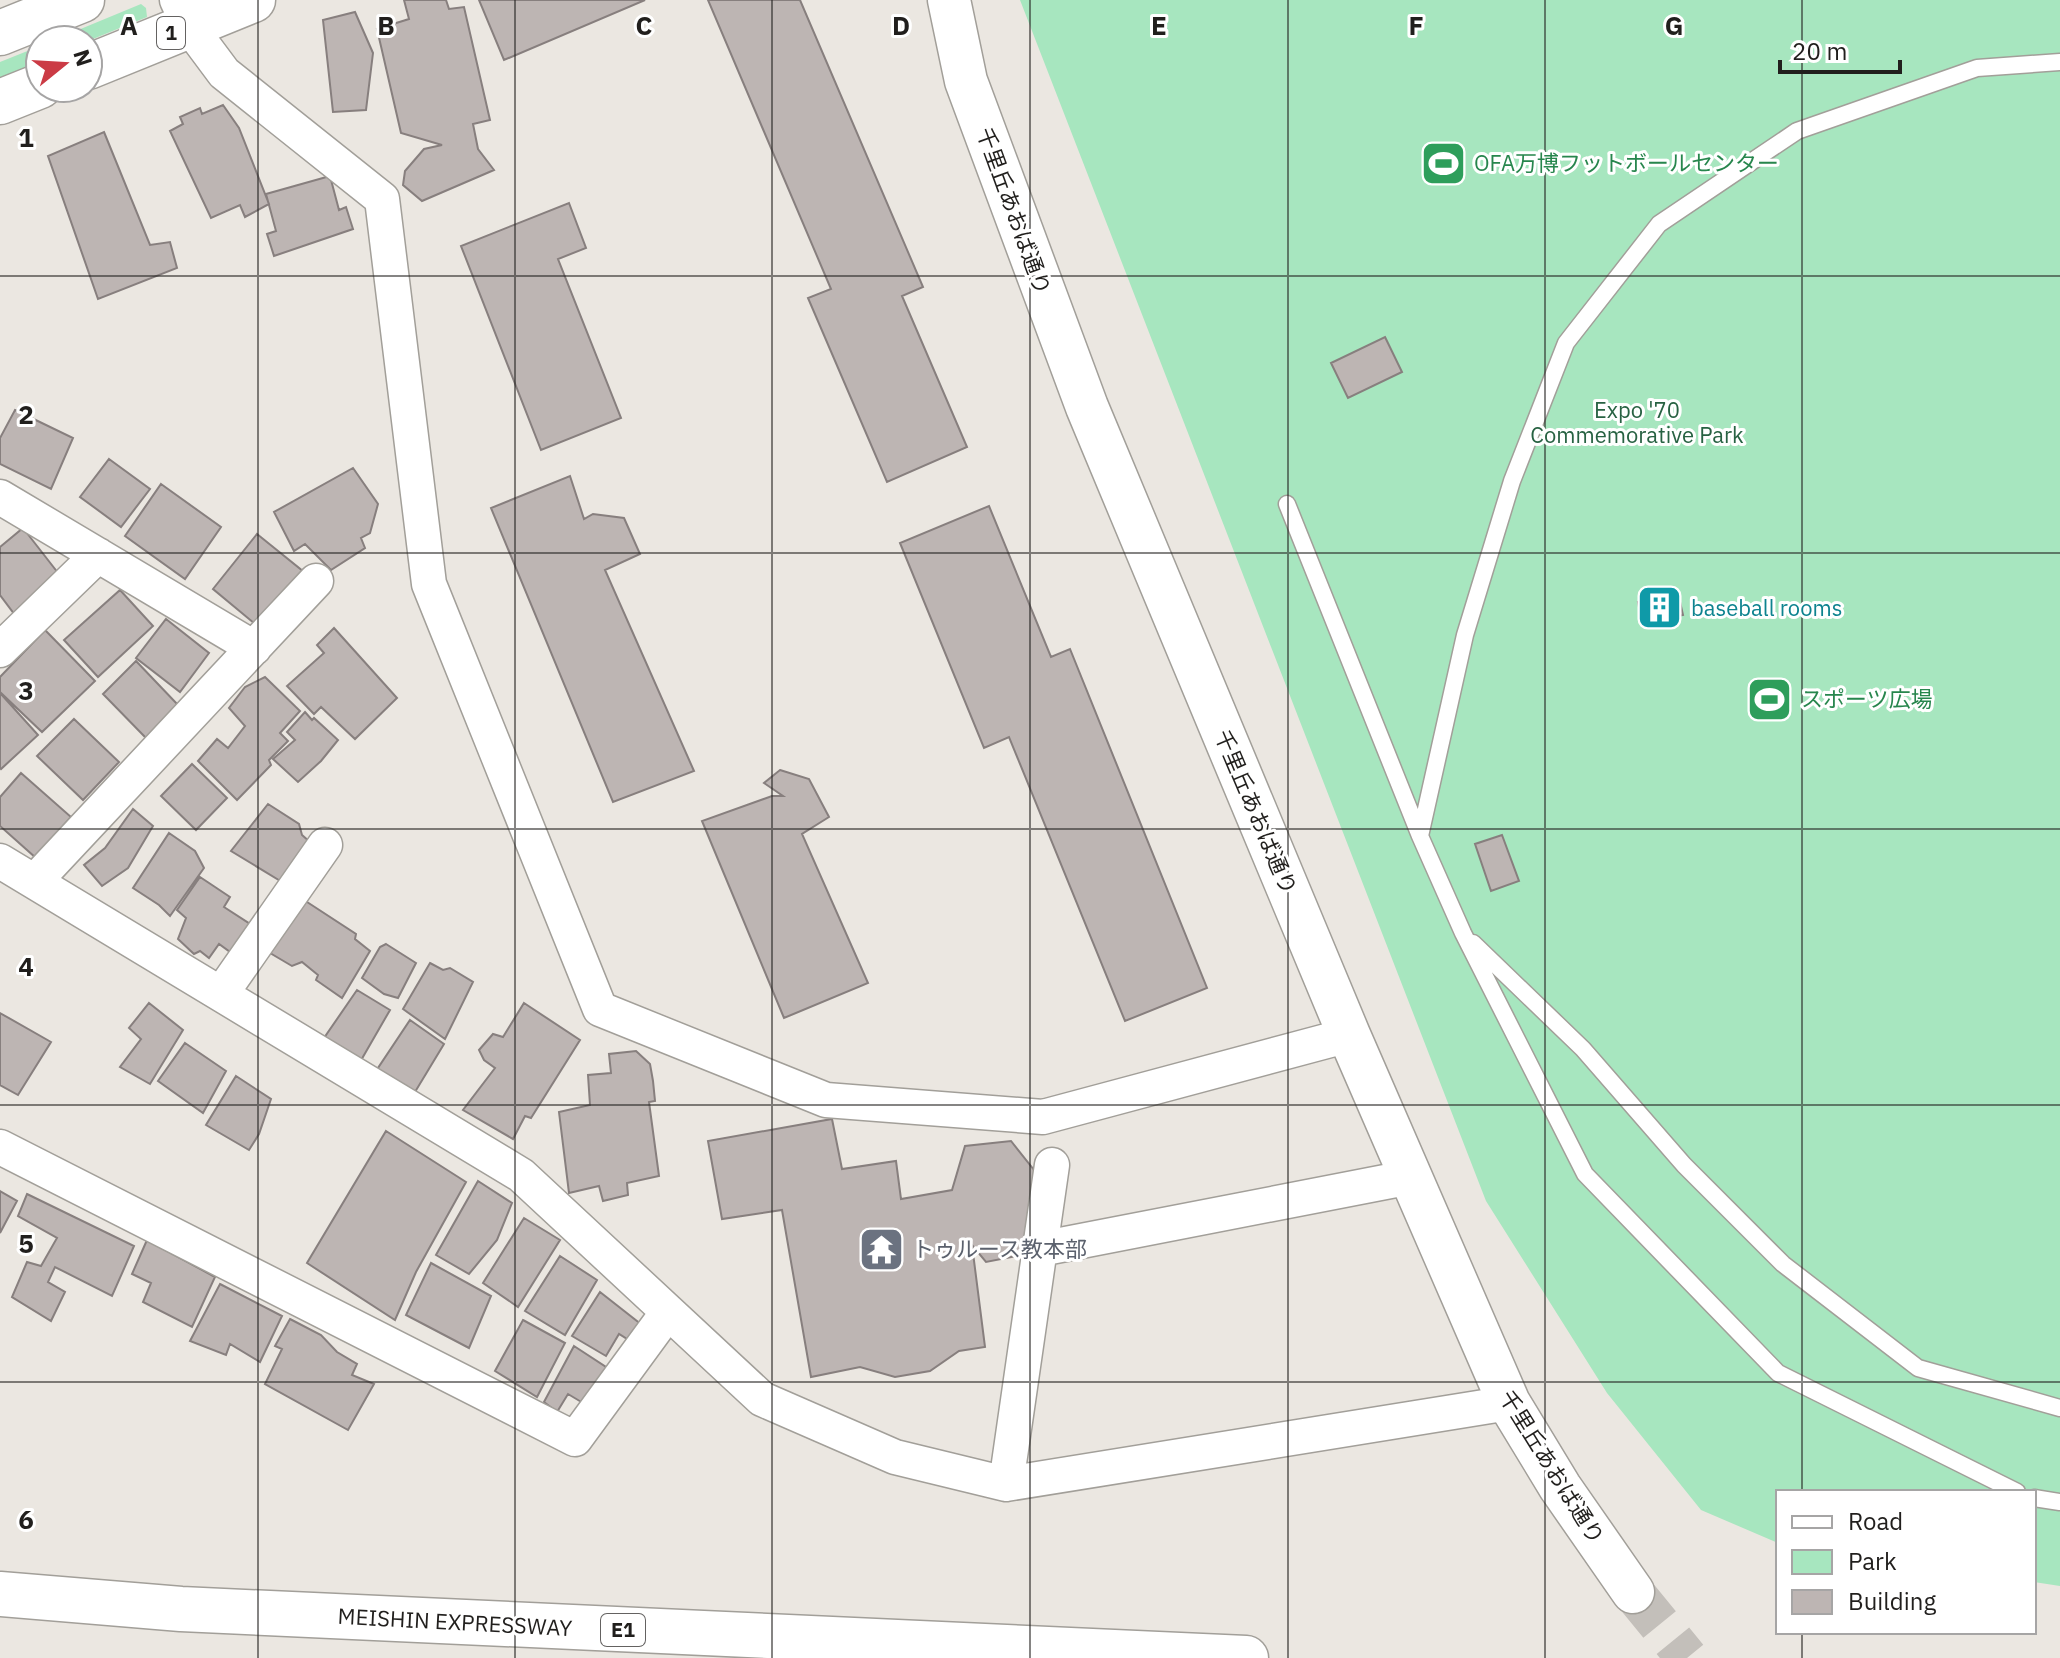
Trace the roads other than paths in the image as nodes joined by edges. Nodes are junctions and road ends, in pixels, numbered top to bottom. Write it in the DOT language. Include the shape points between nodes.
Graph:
graph roads {
  1 [pos="82,0"];
  2 [pos="253,0"];
  3 [pos="949,0"];
  4 [pos="183,13"];
  5 [pos="0,33"];
  6 [pos="104,58"];
  7 [pos="2060,62"];
  8 [pos="24,92"];
  9 [pos="0,102"];
  10 [pos="0,497"];
  11 [pos="1287,504"];
  12 [pos="98,555"];
  13 [pos="316,581"];
  14 [pos="254,648"];
  15 [pos="0,650"];
  16 [pos="1420,836"];
  17 [pos="325,845"];
  18 [pos="12,873"];
  19 [pos="1463,933"];
  20 [pos="221,994"];
  21 [pos="1349,1035"];
  22 [pos="0,1147"];
  23 [pos="1052,1165"];
  24 [pos="1411,1177"];
  25 [pos="1040,1249"];
  26 [pos="668,1312"];
  27 [pos="1509,1403"];
  28 [pos="2060,1408"];
  29 [pos="1006,1484"];
  30 [pos="2013,1490"];
  31 [pos="2036,1498"];
  32 [pos="2060,1502"];
  33 [pos="1633,1592"];
  34 [pos="0,1594"];
  35 [pos="1246,1658"];
  1 -- 5 [label="main road"];
  2 -- 4 [label="main road, 1"];
  3 -- 21 [label="street, 千里丘あおば通り" via="966,81 1087,407"];
  4 -- 6 [label="main road, 1"];
  4 -- 21 [label="street" via="224,73 382,199 429,584 600,1009 826,1100 1043,1117"];
  7 -- 16 [label="lane" via="1977,68 1797,131 1659,224 1566,343 1512,481 1465,635"];
  8 -- 9 [label="main road"];
  10 -- 12 [label="street"];
  11 -- 16 [label="lane"];
  12 -- 14 [label="street"];
  12 -- 15 [label="street"];
  13 -- 14 [label="street"];
  14 -- 18 [label="street"];
  16 -- 19 [label="lane"];
  17 -- 20 [label="street"];
  18 -- 20 [label="street"];
  19 -- 28 [label="lane" via="1583,1049 1684,1165 1783,1264 1918,1368"];
  19 -- 30 [label="lane" via="1585,1174 1778,1373"];
  20 -- 26 [label="street" via="521,1175"];
  21 -- 24 [label="street, 千里丘あおば通り"];
  22 -- 26 [label="street" via="575,1439"];
  23 -- 25 [label="street"];
  24 -- 25 [label="street"];
  24 -- 27 [label="street, 千里丘あおば通り"];
  25 -- 29 [label="street"];
  26 -- 29 [label="street" via="762,1399 895,1457"];
  27 -- 29 [label="street"];
  27 -- 33 [label="street, 千里丘あおば通り"];
  31 -- 32 [label="lane"];
  34 -- 35 [label="main road, MEISHIN EXPRESSWAY / E1" via="181,1609"];
}
